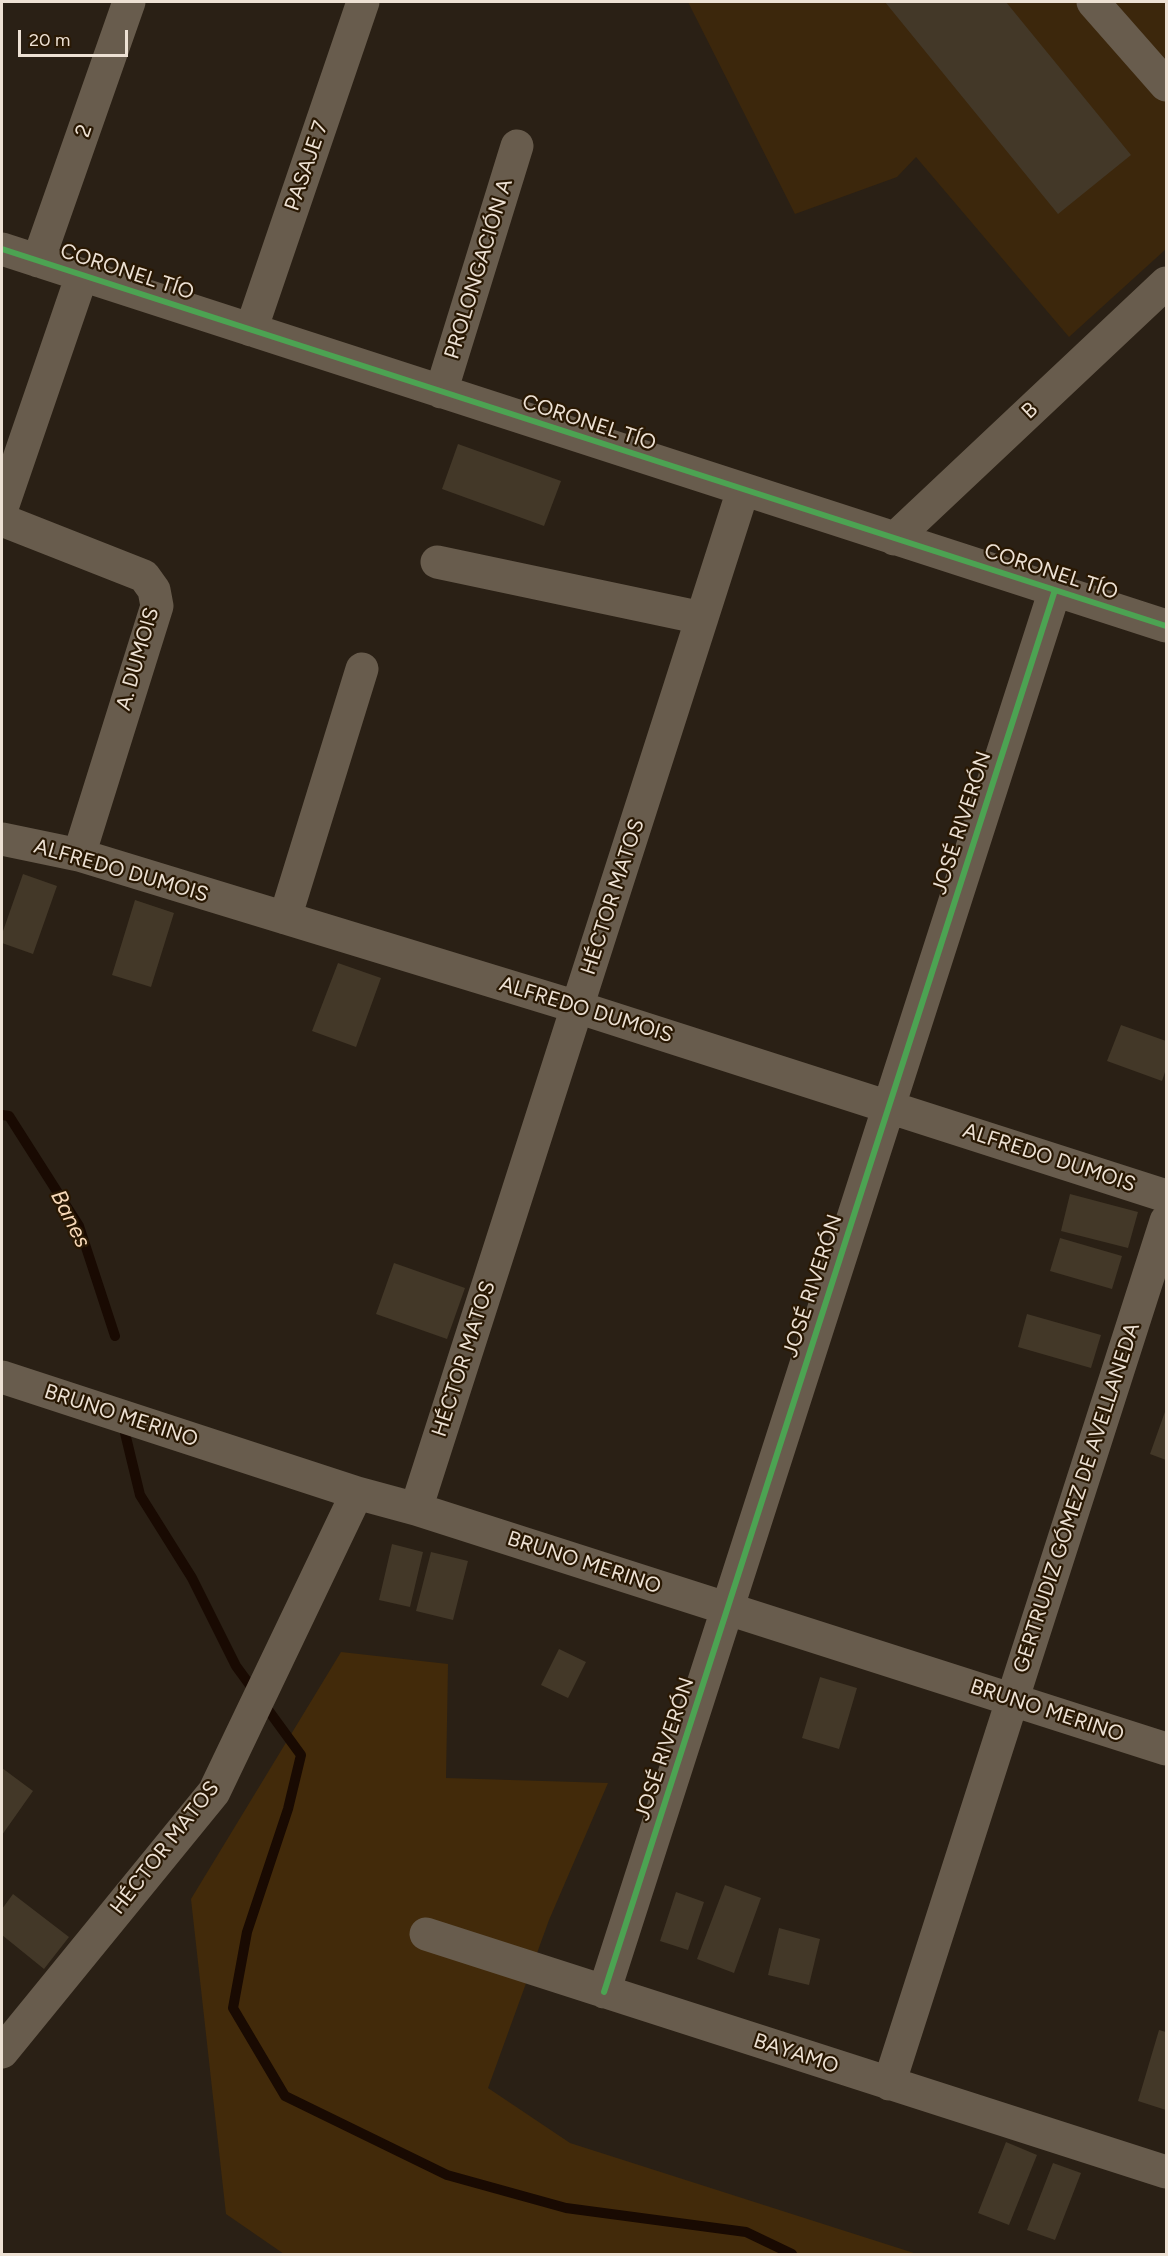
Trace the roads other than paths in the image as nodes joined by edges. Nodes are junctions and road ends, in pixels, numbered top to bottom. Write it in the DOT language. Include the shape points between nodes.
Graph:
graph roads {
  1 [pos="129,2"];
  2 [pos="363,2"];
  3 [pos="1093,2"];
  4 [pos="1167,85"];
  5 [pos="517,146"];
  6 [pos="2,249"];
  7 [pos="38,261"];
  8 [pos="82,275"];
  9 [pos="1167,283"];
  10 [pos="251,330"];
  11 [pos="441,392"];
  12 [pos="744,490"];
  13 [pos="2,508"];
  14 [pos="2,520"];
  15 [pos="894,539"];
  16 [pos="437,562"];
  17 [pos="1055,590"];
  18 [pos="702,618"];
  19 [pos="1167,626"];
  20 [pos="362,669"];
  21 [pos="2,839"];
  22 [pos="79,855"];
  23 [pos="285,918"];
  24 [pos="577,1007"];
  25 [pos="889,1106"];
  26 [pos="1167,1196"];
  27 [pos="1167,1221"];
  28 [pos="2,1377"];
  29 [pos="357,1492"];
  30 [pos="416,1509"];
  31 [pos="727,1608"];
  32 [pos="1012,1700"];
  33 [pos="1167,1749"];
  34 [pos="426,1934"];
  35 [pos="604,1992"];
  36 [pos="2,2052"];
  37 [pos="889,2084"];
  38 [pos="1167,2172"];
  1 -- 7 [label="street, 2"];
  2 -- 10 [label="street, PASAJE 7"];
  3 -- 4 [label="street"];
  5 -- 11 [label="street, PROLONGACIÓN A"];
  6 -- 7 [label="street, CORONEL TÍO"];
  7 -- 8 [label="street, CORONEL TÍO"];
  8 -- 10 [label="street, CORONEL TÍO"];
  8 -- 13 [label="street"];
  9 -- 15 [label="street, B"];
  10 -- 11 [label="street, CORONEL TÍO"];
  11 -- 12 [label="street, CORONEL TÍO"];
  12 -- 15 [label="street, CORONEL TÍO"];
  12 -- 18 [label="street, HÉCTOR MATOS"];
  14 -- 22 [label="street, A. DUMOIS" via="144,576 154,590 157,606"];
  15 -- 17 [label="street, CORONEL TÍO"];
  16 -- 18 [label="street"];
  17 -- 19 [label="street, CORONEL TÍO"];
  17 -- 25 [label="street, JOSÉ RIVERÓN"];
  18 -- 24 [label="street, HÉCTOR MATOS"];
  20 -- 23 [label="street"];
  21 -- 22 [label="street, ALFREDO DUMOIS"];
  22 -- 23 [label="street, ALFREDO DUMOIS"];
  23 -- 24 [label="street, ALFREDO DUMOIS"];
  24 -- 25 [label="street, ALFREDO DUMOIS"];
  24 -- 30 [label="street, HÉCTOR MATOS"];
  25 -- 26 [label="street, ALFREDO DUMOIS"];
  25 -- 31 [label="street, JOSÉ RIVERÓN"];
  27 -- 32 [label="street, GERTRUDIZ GÓMEZ DE AVELLANEDA"];
  28 -- 29 [label="street, BRUNO MERINO"];
  29 -- 30 [label="street, BRUNO MERINO"];
  29 -- 36 [label="street, HÉCTOR MATOS" via="214,1791"];
  30 -- 31 [label="street, BRUNO MERINO"];
  31 -- 32 [label="street, BRUNO MERINO"];
  31 -- 35 [label="street, JOSÉ RIVERÓN"];
  32 -- 33 [label="street, BRUNO MERINO"];
  32 -- 37 [label="street, GERTRUDIZ GÓMEZ DE AVELLANEDA"];
  34 -- 35 [label="street, BAYAMO"];
  35 -- 37 [label="street, BAYAMO"];
  37 -- 38 [label="street, BAYAMO"];
}
